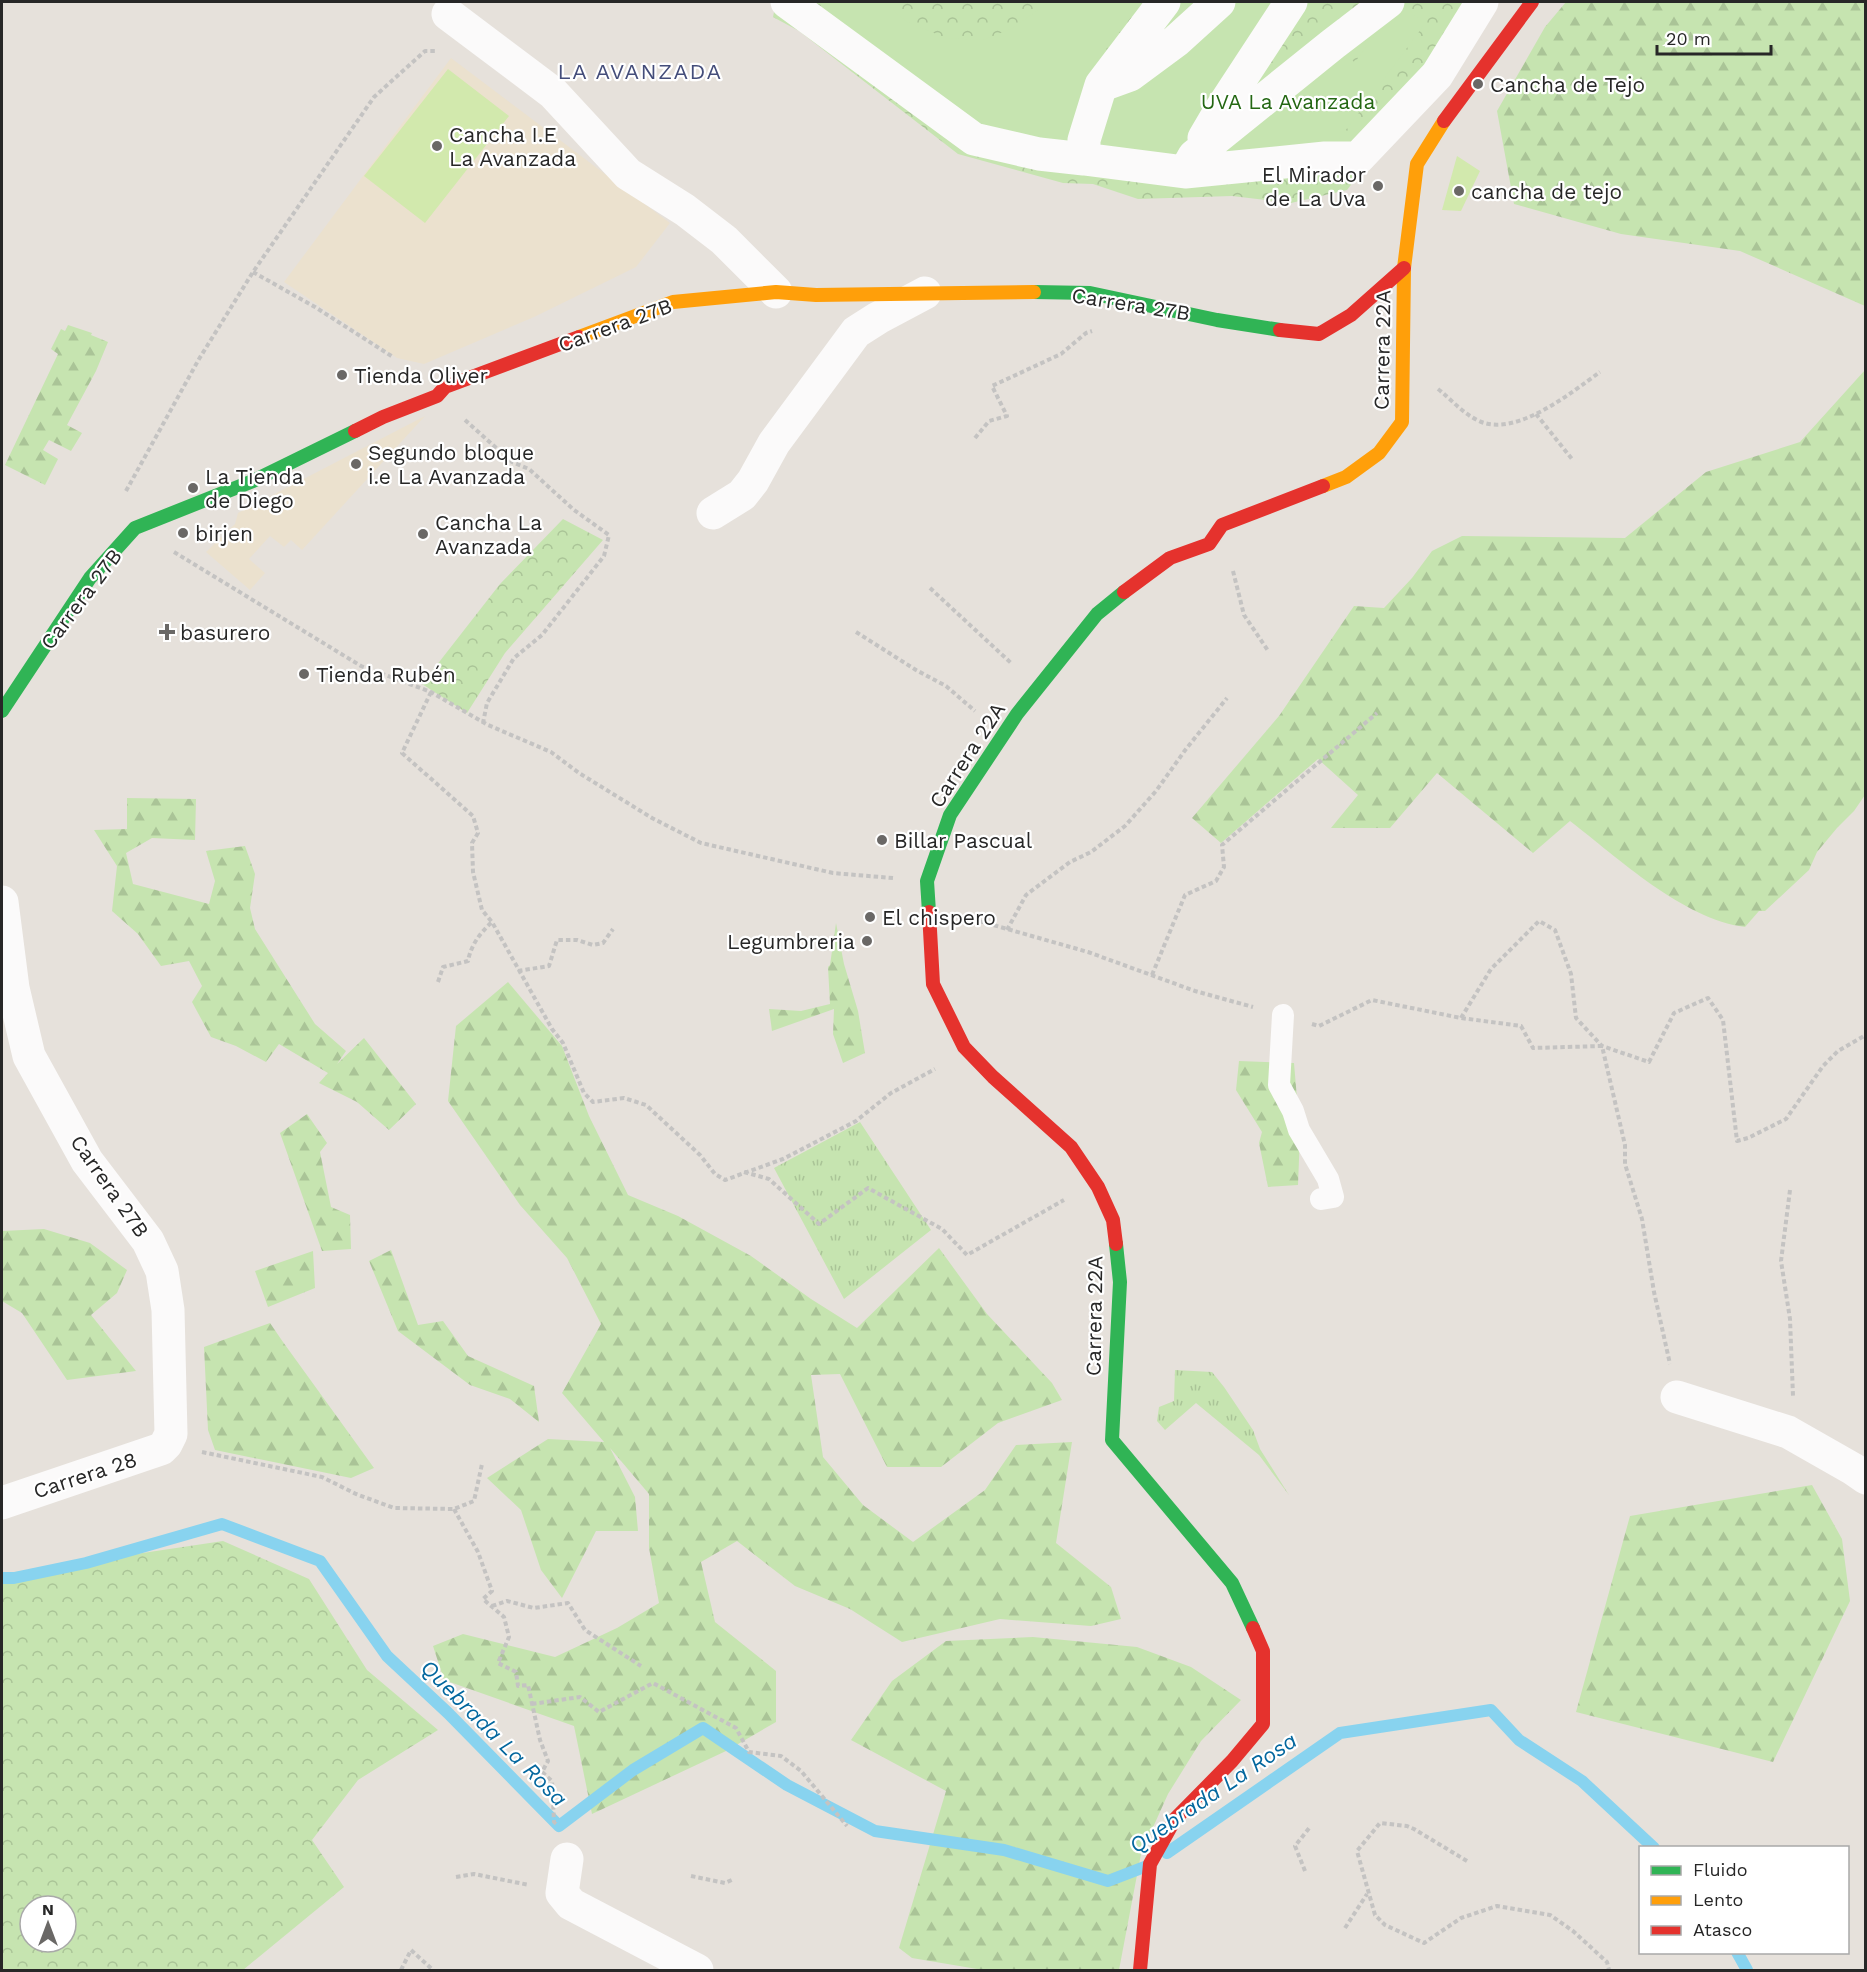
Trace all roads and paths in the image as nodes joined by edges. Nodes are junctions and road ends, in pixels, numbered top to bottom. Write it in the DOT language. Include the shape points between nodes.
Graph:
graph roads {
  1 [pos="787,2"];
  2 [pos="1164,2"];
  3 [pos="1219,2"];
  4 [pos="1291,2"];
  5 [pos="1388,2"];
  6 [pos="1482,2"];
  7 [pos="1532,2"];
  8 [pos="448,14"];
  9 [pos="485,43"];
  10 [pos="1101,85"];
  11 [pos="1084,159"];
  12 [pos="1190,164"];
  13 [pos="1404,268"];
  14 [pos="253,272"];
  15 [pos="776,292"];
  16 [pos="925,293"];
  17 [pos="1096,330"];
  18 [pos="393,357"];
  19 [pos="1404,363"];
  20 [pos="1600,372"];
  21 [pos="437,396"];
  22 [pos="1536,414"];
  23 [pos="975,438"];
  24 [pos="1572,459"];
  25 [pos="122,499"];
  26 [pos="714,513"];
  27 [pos="135,528"];
  28 [pos="1216,535"];
  29 [pos="930,588"];
  30 [pos="856,632"];
  31 [pos="1269,652"];
  32 [pos="1038,688"];
  33 [pos="431,692"];
  34 [pos="1227,698"];
  35 [pos="2,711"];
  36 [pos="1377,712"];
  37 [pos="483,723"];
  38 [pos="1003,734"];
  39 [pos="927,881"];
  40 [pos="2,902"];
  41 [pos="928,906"];
  42 [pos="492,922"];
  43 [pos="613,929"];
  44 [pos="1007,930"];
  45 [pos="518,971"];
  46 [pos="1152,975"];
  47 [pos="438,982"];
  48 [pos="1283,1015"];
  49 [pos="1461,1018"];
  50 [pos="1866,1035"];
  51 [pos="1602,1046"];
  52 [pos="964,1047"];
  53 [pos="1071,1147"];
  54 [pos="744,1172"];
  55 [pos="1790,1190"];
  56 [pos="1322,1199"];
  57 [pos="1677,1396"];
  58 [pos="1788,1432"];
  59 [pos="166,1444"];
  60 [pos="482,1464"];
  61 [pos="1866,1478"];
  62 [pos="2,1503"];
  63 [pos="454,1509"];
  64 [pos="491,1606"];
  65 [pos="641,1666"];
  66 [pos="532,1704"];
  67 [pos="847,1826"];
  68 [pos="1310,1827"];
  69 [pos="1467,1861"];
  70 [pos="1305,1871"];
  71 [pos="567,1875"];
  72 [pos="691,1876"];
  73 [pos="456,1877"];
  74 [pos="734,1879"];
  75 [pos="1368,1893"];
  76 [pos="1345,1928"];
  77 [pos="401,1971"];
  78 [pos="433,1971"];
  79 [pos="697,1971"];
  80 [pos="1140,1971"];
  81 [pos="1609,1971"];
  1 -- 11 [label="street" via="974,139 1039,154"];
  2 -- 10 [label="street"];
  3 -- 10 [label="street" via="1130,75"];
  4 -- 12 [label="street"];
  5 -- 12 [label="street"];
  6 -- 12 [label="street" via="1437,75 1358,158"];
  7 -- 13 [label="street, Carrera 22A" via="1450,111 1417,164"];
  8 -- 9 [label="street"];
  9 -- 14 [label="path" via="450,52 424,51 374,97"];
  9 -- 15 [label="street" via="553,93 628,174 724,240"];
  10 -- 11 [label="street" via="1084,140"];
  11 -- 12 [label="street"];
  13 -- 16 [label="street, Carrera 27B" via="1351,315 1319,334 1217,320 1090,293"];
  13 -- 19 [label="street, Carrera 22A"];
  14 -- 18 [label="path"];
  14 -- 25 [label="path" via="199,359"];
  15 -- 16 [label="street, Carrera 27B"];
  15 -- 21 [label="street, Carrera 27B" via="673,302 445,387"];
  16 -- 26 [label="street" via="856,332 774,443 753,481 742,495"];
  17 -- 23 [label="path" via="1086,333 1061,354 992,386 1007,416 989,421"];
  19 -- 22 [label="path" via="1481,423 1515,422"];
  19 -- 28 [label="street, Carrera 22A" via="1402,422 1379,453 1346,477 1222,525"];
  20 -- 22 [label="path"];
  21 -- 27 [label="street, Carrera 27B" via="383,417 253,481"];
  21 -- 37 [label="path" via="512,462 529,469 609,535 604,556 542,635 514,658 487,703"];
  22 -- 24 [label="path"];
  27 -- 33 [label="path" via="361,666"];
  27 -- 35 [label="street, Carrera 27B" via="90,578"];
  28 -- 31 [label="path" via="1233,572 1244,615"];
  28 -- 32 [label="street, Carrera 22A" via="1209,544 1170,558 1097,614"];
  29 -- 32 [label="path"];
  30 -- 38 [label="path" via="946,686"];
  32 -- 38 [label="street, Carrera 22A"];
  33 -- 37 [label="path"];
  33 -- 42 [label="path" via="402,753 473,816 478,833 472,843 473,872 482,910"];
  34 -- 44 [label="path" via="1125,826 1026,895"];
  36 -- 46 [label="path" via="1222,845 1224,867 1216,881 1185,895"];
  37 -- 39 [label="path" via="550,752 643,812 701,843 832,873"];
  38 -- 39 [label="street, Carrera 22A" via="950,815"];
  39 -- 41 [label="street, Carrera 22A"];
  40 -- 59 [label="street, Carrera 27B" via="13,988 29,1056 87,1161 148,1241 162,1271 168,1321 171,1434"];
  41 -- 44 [label="path"];
  41 -- 52 [label="street, Carrera 22A" via="933,984"];
  42 -- 45 [label="path"];
  42 -- 47 [label="path" via="470,950 468,961 443,967"];
  43 -- 45 [label="path" via="603,943 557,940 549,966"];
  44 -- 46 [label="path"];
  45 -- 54 [label="path" via="563,1043 584,1093 592,1101 624,1098 646,1105 715,1174 725,1180"];
  46 -- 48 [label="path"];
  48 -- 49 [label="path" via="1319,1026 1372,1000"];
  48 -- 56 [label="lane" via="1279,1085 1299,1130 1328,1179 1333,1197"];
  49 -- 51 [label="path" via="1521,1026 1533,1048"];
  49 -- 51 [label="path" via="1491,969 1539,921 1555,930 1571,974 1576,1018"];
  50 -- 51 [label="path" via="1838,1051 1823,1066 1786,1119 1737,1141 1723,1020 1708,998 1674,1012 1649,1062"];
  51 -- 57 [label="path"];
  52 -- 53 [label="street, Carrera 22A"];
  52 -- 54 [label="path" via="891,1093 856,1121 783,1159"];
  53 -- 54 [label="path" via="1072,1196 967,1255 942,1229 868,1188 819,1224 769,1179"];
  53 -- 80 [label="street, Carrera 22A" via="1098,1187 1113,1220 1120,1282 1112,1440 1232,1583 1263,1652 1263,1724 1175,1819 1150,1864"];
  55 -- 58 [label="path" via="1781,1261 1790,1320 1794,1410"];
  57 -- 58 [label="street"];
  58 -- 61 [label="street"];
  59 -- 62 [label="street, Carrera 28" via="144,1456"];
  59 -- 63 [label="path" via="322,1477 394,1508"];
  60 -- 63 [label="path" via="474,1501"];
  63 -- 64 [label="path" via="478,1552 492,1591 483,1599"];
  64 -- 65 [label="path" via="507,1601 534,1608 568,1603 585,1630"];
  64 -- 66 [label="path" via="504,1617 509,1637 498,1663 516,1672 518,1686 528,1685"];
  66 -- 67 [label="path" via="580,1697 599,1712 653,1683 736,1728 749,1752 781,1756 801,1770"];
  66 -- 71 [label="path" via="548,1761 542,1772 552,1781 554,1822 571,1834 559,1848"];
  68 -- 70 [label="path" via="1295,1846"];
  69 -- 75 [label="path" via="1414,1829 1380,1823 1357,1851"];
  71 -- 73 [label="path" via="524,1884 474,1875"];
  71 -- 79 [label="street" via="571,1904"];
  72 -- 74 [label="path" via="725,1883"];
  75 -- 76 [label="path"];
  75 -- 81 [label="path" via="1375,1915 1385,1925 1424,1943 1461,1918 1497,1906 1550,1915 1607,1962"];
  77 -- 78 [label="path" via="411,1950"];
}
